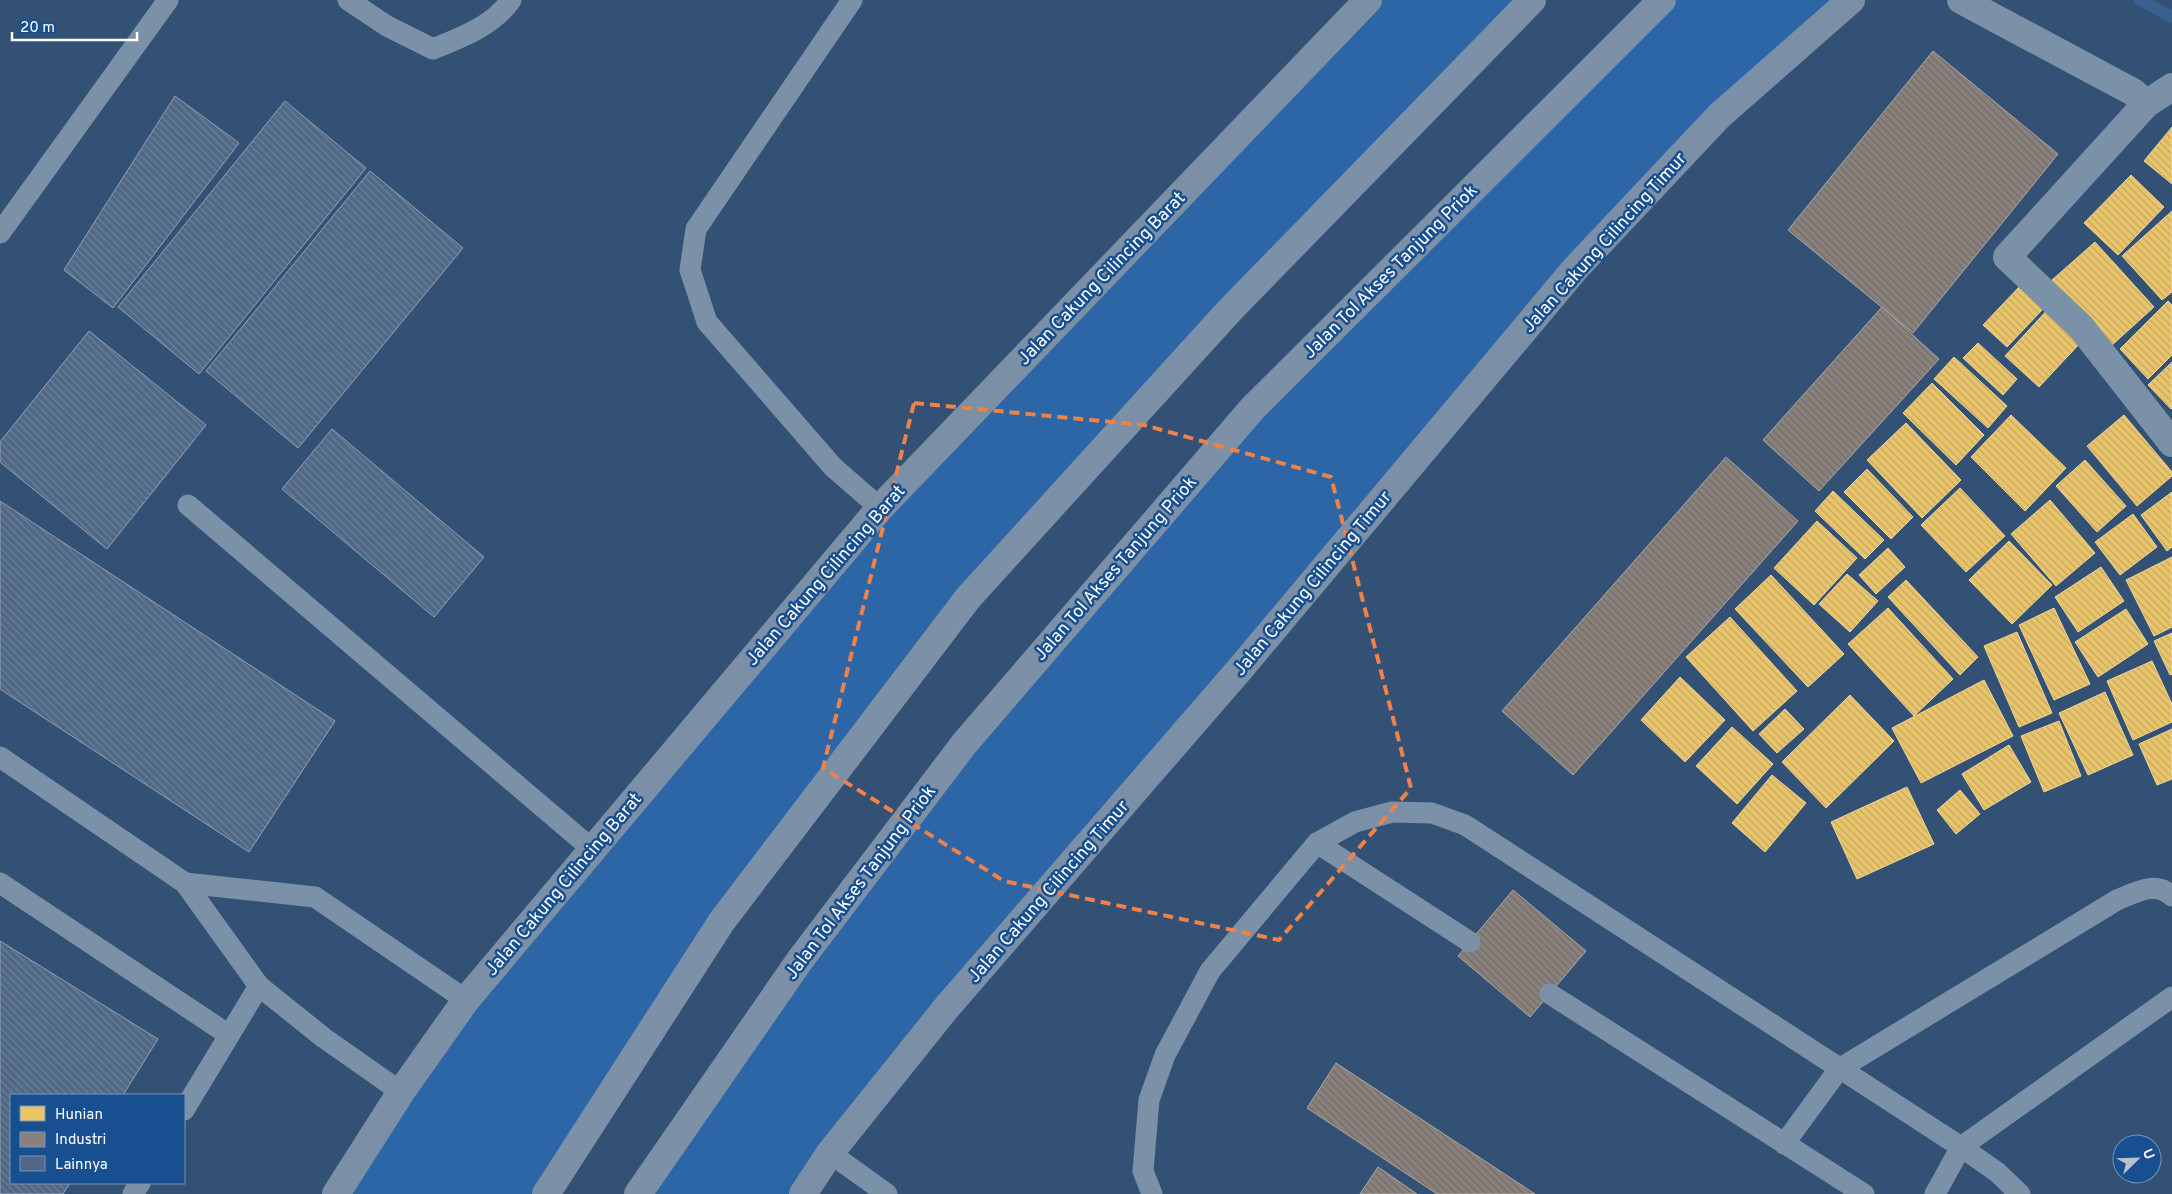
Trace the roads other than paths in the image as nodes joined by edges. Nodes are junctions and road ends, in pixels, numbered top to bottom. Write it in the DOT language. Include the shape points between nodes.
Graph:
graph roads {
  1 [pos="168,0"];
  2 [pos="348,0"];
  3 [pos="511,0"];
  4 [pos="852,0"];
  5 [pos="1368,0"];
  6 [pos="1532,0"];
  7 [pos="1662,0"];
  8 [pos="1851,0"];
  9 [pos="1961,0"];
  10 [pos="2172,87"];
  11 [pos="2146,104"];
  12 [pos="0,233"];
  13 [pos="2172,443"];
  14 [pos="188,505"];
  15 [pos="880,508"];
  16 [pos="0,757"];
  17 [pos="1317,843"];
  18 [pos="592,849"];
  19 [pos="185,883"];
  20 [pos="0,884"];
  21 [pos="2172,896"];
  22 [pos="1470,942"];
  23 [pos="259,986"];
  24 [pos="1550,994"];
  25 [pos="2172,997"];
  26 [pos="466,1000"];
  27 [pos="229,1035"];
  28 [pos="1839,1069"];
  29 [pos="401,1092"];
  30 [pos="185,1108"];
  31 [pos="1784,1144"];
  32 [pos="1961,1147"];
  33 [pos="830,1153"];
  34 [pos="336,1194"];
  35 [pos="546,1194"];
  36 [pos="638,1194"];
  37 [pos="803,1194"];
  38 [pos="887,1194"];
  39 [pos="1152,1194"];
  40 [pos="1864,1194"];
  41 [pos="1936,1194"];
  42 [pos="2020,1194"];
  1 -- 12 [label="lane"];
  2 -- 3 [label="lane" via="387,26 433,49 469,34 501,14"];
  4 -- 15 [label="lane" via="696,229 690,270 707,322 833,467"];
  5 -- 15 [label="highway, Jalan Cakung Cilincing Barat"];
  6 -- 35 [label="highway" via="1230,310 968,598 722,922"];
  7 -- 36 [label="highway, Jalan Tol Akses Tanjung Priok" via="1245,416 964,744 800,960"];
  8 -- 33 [label="highway, Jalan Cakung Cilincing Timur" via="1719,116 1575,269 1240,669 947,1007"];
  9 -- 11 [label="street" via="2132,92"];
  10 -- 11 [label="street"];
  11 -- 13 [label="street" via="2007,257 2081,327"];
  14 -- 18 [label="lane"];
  15 -- 18 [label="highway, Jalan Cakung Cilincing Barat"];
  16 -- 19 [label="lane"];
  17 -- 22 [label="lane"];
  17 -- 28 [label="lane" via="1355,822 1392,812 1432,813 1465,825"];
  17 -- 39 [label="lane" via="1210,971 1165,1055 1149,1100 1143,1171"];
  18 -- 26 [label="highway, Jalan Cakung Cilincing Barat"];
  19 -- 23 [label="lane"];
  19 -- 26 [label="lane" via="315,897"];
  20 -- 27 [label="lane"];
  21 -- 28 [label="lane" via="2148,887 2118,900"];
  23 -- 27 [label="lane"];
  23 -- 29 [label="lane" via="324,1038"];
  24 -- 31 [label="lane"];
  25 -- 32 [label="lane"];
  26 -- 29 [label="highway, Jalan Cakung Cilincing Barat"];
  27 -- 30 [label="lane"];
  28 -- 31 [label="lane"];
  28 -- 32 [label="lane"];
  29 -- 34 [label="highway, Jalan Cakung Cilincing Barat"];
  31 -- 40 [label="lane"];
  32 -- 41 [label="lane"];
  32 -- 42 [label="lane" via="1997,1172"];
  33 -- 37 [label="highway, Jalan Cakung Cilincing Timur"];
  33 -- 38 [label="lane"];
}
